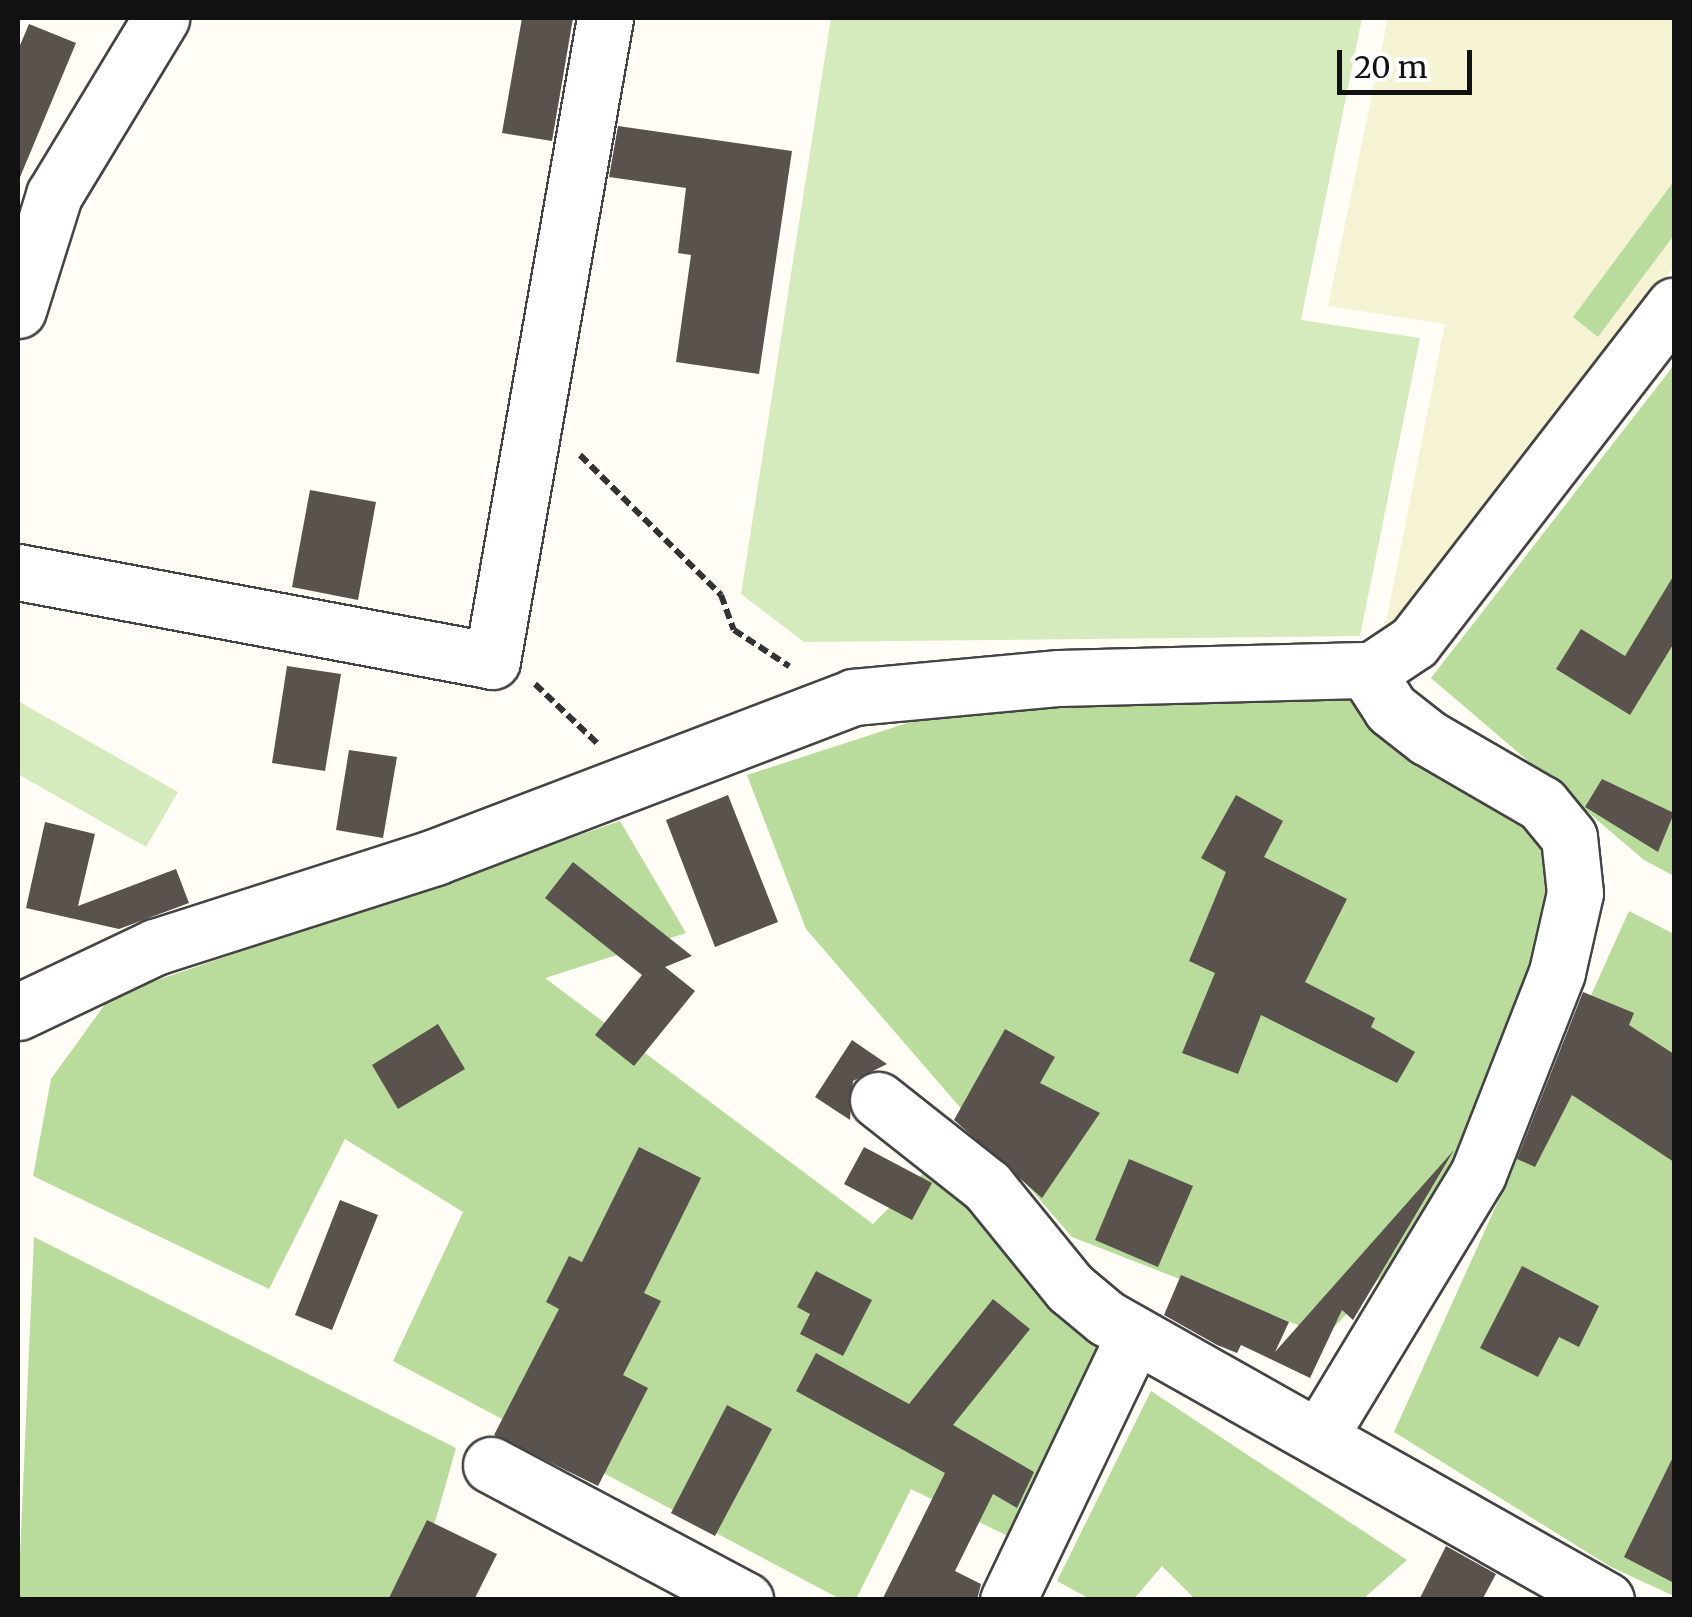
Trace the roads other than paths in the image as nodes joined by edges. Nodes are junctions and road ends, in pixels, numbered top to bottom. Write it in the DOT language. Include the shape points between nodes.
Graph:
graph roads {
  1 [pos="161,18"];
  2 [pos="606,18"];
  3 [pos="36,180"];
  4 [pos="1674,306"];
  5 [pos="18,310"];
  6 [pos="18,572"];
  7 [pos="1366,670"];
  8 [pos="18,1012"];
  9 [pos="878,1100"];
  10 [pos="1134,1336"];
  11 [pos="1320,1435"];
  12 [pos="490,1465"];
  13 [pos="745,1600"];
  14 [pos="1008,1600"];
  15 [pos="1606,1600"];
  1 -- 3 [label="street"];
  2 -- 6 [label="street" via="492,661"];
  3 -- 5 [label="street"];
  4 -- 7 [label="street" via="1414,642"];
  7 -- 8 [label="street" via="1059,678 854,697 632,776 435,857 155,947"];
  7 -- 11 [label="street" via="1391,709 1428,738 1542,804 1569,837 1575,894 1558,972 1478,1174"];
  9 -- 10 [label="street" via="986,1186 1070,1288"];
  10 -- 11 [label="street"];
  10 -- 14 [label="street"];
  11 -- 15 [label="street"];
  12 -- 13 [label="street"];
}
